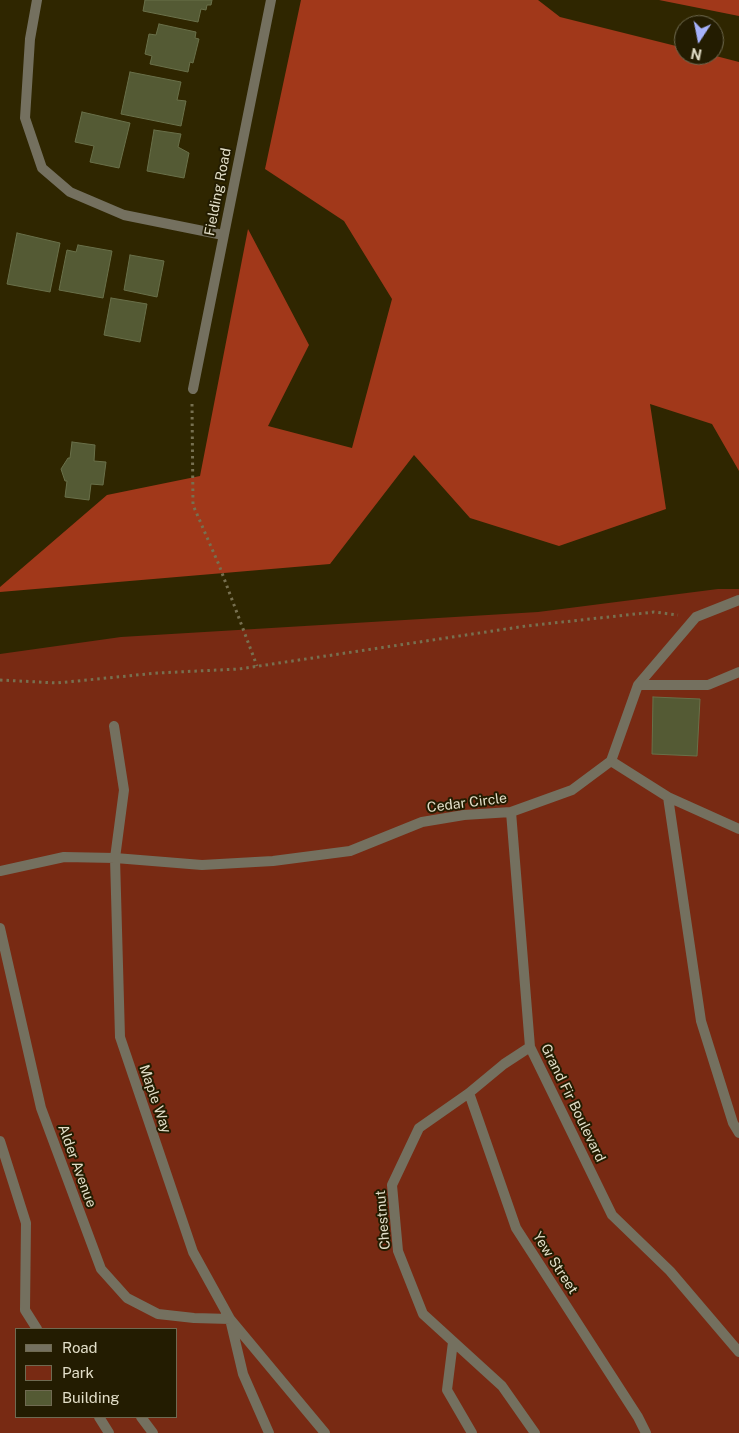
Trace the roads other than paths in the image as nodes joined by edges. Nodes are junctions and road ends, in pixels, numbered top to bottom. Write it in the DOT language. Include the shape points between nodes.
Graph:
graph roads {
  1 [pos="38,0"];
  2 [pos="271,0"];
  3 [pos="224,235"];
  4 [pos="193,389"];
  5 [pos="739,600"];
  6 [pos="739,672"];
  7 [pos="638,684"];
  8 [pos="114,726"];
  9 [pos="612,761"];
  10 [pos="668,796"];
  11 [pos="510,812"];
  12 [pos="739,828"];
  13 [pos="115,858"];
  14 [pos="0,871"];
  15 [pos="0,928"];
  16 [pos="530,1048"];
  17 [pos="469,1093"];
  18 [pos="739,1133"];
  19 [pos="0,1141"];
  20 [pos="230,1319"];
  21 [pos="36,1328"];
  22 [pos="453,1342"];
  23 [pos="739,1352"];
  24 [pos="100,1418"];
  25 [pos="142,1418"];
  26 [pos="109,1433"];
  27 [pos="153,1433"];
  28 [pos="269,1433"];
  29 [pos="325,1433"];
  30 [pos="472,1433"];
  31 [pos="535,1433"];
  32 [pos="646,1433"];
  1 -- 3 [label="street" via="30,39 25,118 42,168 70,192 124,215"];
  2 -- 3 [label="street, Fielding Road"];
  3 -- 4 [label="street, Fielding Road"];
  5 -- 7 [label="street" via="696,617"];
  6 -- 7 [label="street" via="708,685"];
  7 -- 9 [label="street"];
  8 -- 13 [label="street, Maple Way" via="124,790"];
  9 -- 10 [label="street"];
  9 -- 11 [label="street, Cedar Circle" via="572,790"];
  10 -- 12 [label="street"];
  10 -- 18 [label="street" via="701,1021"];
  11 -- 13 [label="street, Cedar Circle" via="422,822 350,851 273,862 202,865"];
  11 -- 16 [label="street, Grand Fir Boulevard"];
  13 -- 14 [label="street, Cedar Circle" via="64,857"];
  13 -- 20 [label="street, Maple Way" via="120,1037 193,1252"];
  15 -- 20 [label="street, Alder Avenue" via="41,1108 101,1269 127,1298 158,1314"];
  16 -- 17 [label="street, Chestnut" via="504,1064"];
  16 -- 23 [label="street, Grand Fir Boulevard" via="612,1215 670,1271"];
  17 -- 22 [label="street, Chestnut" via="419,1128 392,1186 398,1251 423,1314"];
  17 -- 32 [label="street, Yew Street" via="516,1228"];
  19 -- 21 [label="street" via="26,1223 25,1310"];
  20 -- 28 [label="street" via="243,1374"];
  20 -- 29 [label="street, Maple Way"];
  22 -- 30 [label="street" via="448,1390"];
  22 -- 31 [label="street, Chestnut" via="502,1386"];
  24 -- 26 [label="street"];
  25 -- 27 [label="street"];
}
